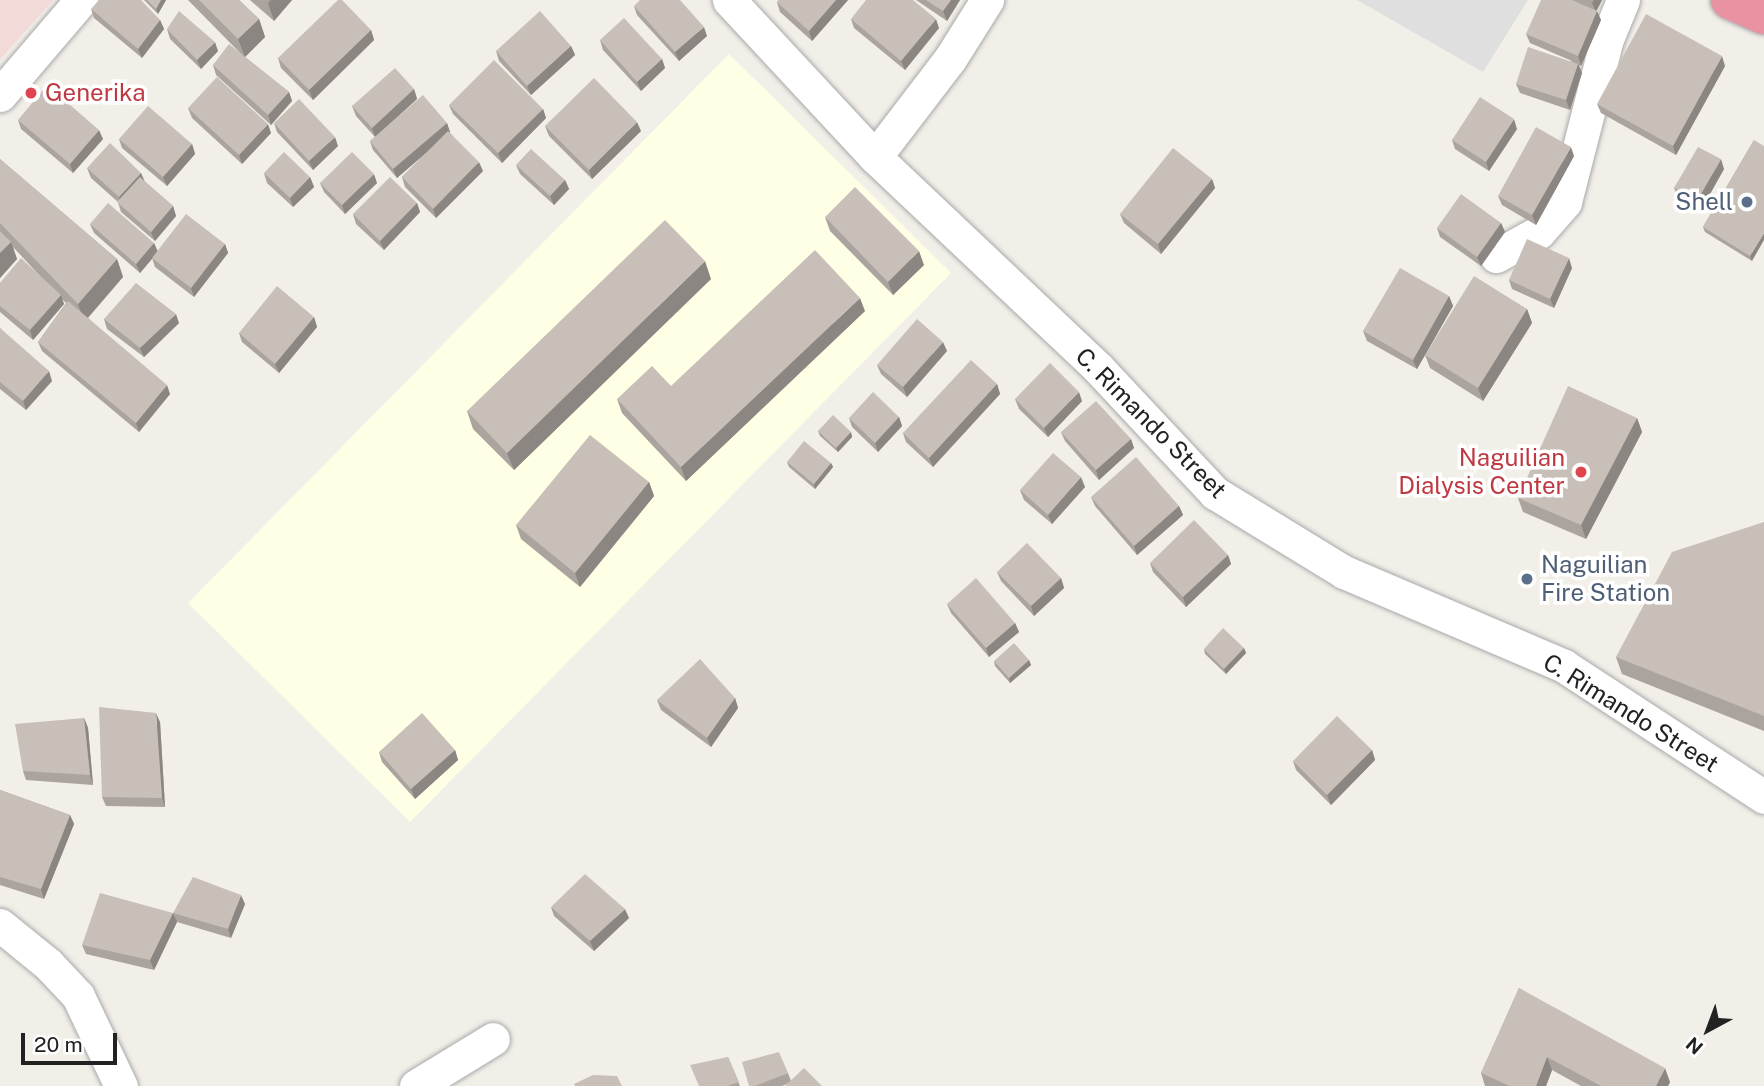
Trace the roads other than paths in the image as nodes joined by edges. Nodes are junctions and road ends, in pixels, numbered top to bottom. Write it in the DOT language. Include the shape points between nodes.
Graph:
graph roads {
  1 [pos="81,0"];
  2 [pos="729,0"];
  3 [pos="987,0"];
  4 [pos="1623,0"];
  5 [pos="1730,0"];
  6 [pos="1764,15"];
  7 [pos="0,96"];
  8 [pos="875,157"];
  9 [pos="1496,256"];
  10 [pos="1764,797"];
  11 [pos="0,925"];
  12 [pos="493,1039"];
  13 [pos="121,1086"];
  14 [pos="416,1086"];
  1 -- 7 [label="street"];
  2 -- 8 [label="street, C. Rimando Street"];
  3 -- 8 [label="street" via="950,59"];
  4 -- 9 [label="street" via="1607,39 1564,202 1539,232"];
  5 -- 6 [label="highway"];
  8 -- 10 [label="street, C. Rimando Street" via="1099,369 1215,493 1344,572 1564,666"];
  11 -- 13 [label="street" via="78,996"];
  12 -- 14 [label="street"];
}
